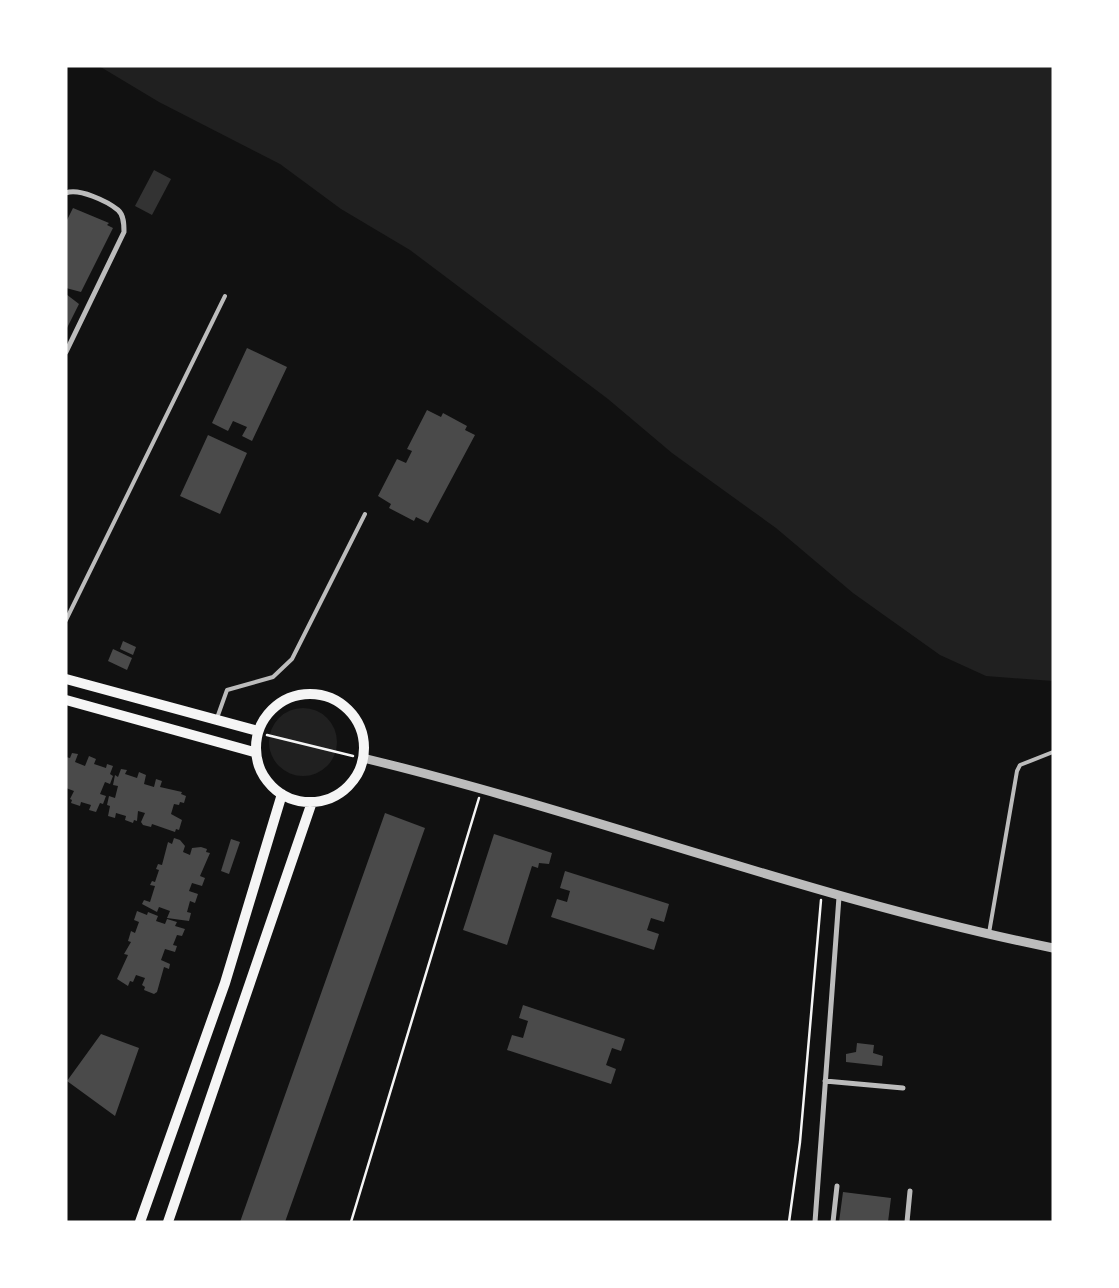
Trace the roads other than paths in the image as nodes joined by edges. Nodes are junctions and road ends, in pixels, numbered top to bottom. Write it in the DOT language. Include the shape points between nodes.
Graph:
graph roads {
  1 [pos="66,193"];
  2 [pos="224,296"];
  3 [pos="66,352"];
  4 [pos="365,514"];
  5 [pos="66,620"];
  6 [pos="66,679"];
  7 [pos="66,700"];
  8 [pos="217,718"];
  9 [pos="258,731"];
  10 [pos="254,752"];
  11 [pos="1053,752"];
  12 [pos="363,758"];
  13 [pos="282,794"];
  14 [pos="312,802"];
  15 [pos="839,897"];
  16 [pos="988,936"];
  17 [pos="1053,948"];
  18 [pos="825,1081"];
  19 [pos="903,1088"];
  20 [pos="837,1186"];
  21 [pos="910,1191"];
  22 [pos="140,1222"];
  23 [pos="168,1222"];
  24 [pos="815,1222"];
  25 [pos="833,1222"];
  26 [pos="907,1222"];
  1 -- 3 [label="street" via="73,190 86,194 118,210 124,221 124,232"];
  2 -- 5 [label="lane"];
  4 -- 8 [label="lane" via="292,659 273,677 227,690"];
  6 -- 8 [label="main road"];
  7 -- 10 [label="main road"];
  8 -- 9 [label="main road"];
  9 -- 10 [label="main road"];
  9 -- 12 [label="main road" via="280,702 296,695 332,698 347,708 358,723 364,740"];
  10 -- 13 [label="main road" via="268,782"];
  11 -- 16 [label="lane" via="1020,765 1017,770"];
  12 -- 14 [label="main road" via="357,775 345,789 330,798"];
  12 -- 15 [label="street" via="481,789"];
  13 -- 14 [label="main road"];
  13 -- 22 [label="main road" via="225,983"];
  14 -- 23 [label="main road"];
  15 -- 16 [label="street"];
  15 -- 18 [label="street"];
  16 -- 17 [label="street"];
  18 -- 19 [label="street"];
  18 -- 24 [label="street"];
  20 -- 25 [label="street"];
  21 -- 26 [label="street"];
}
